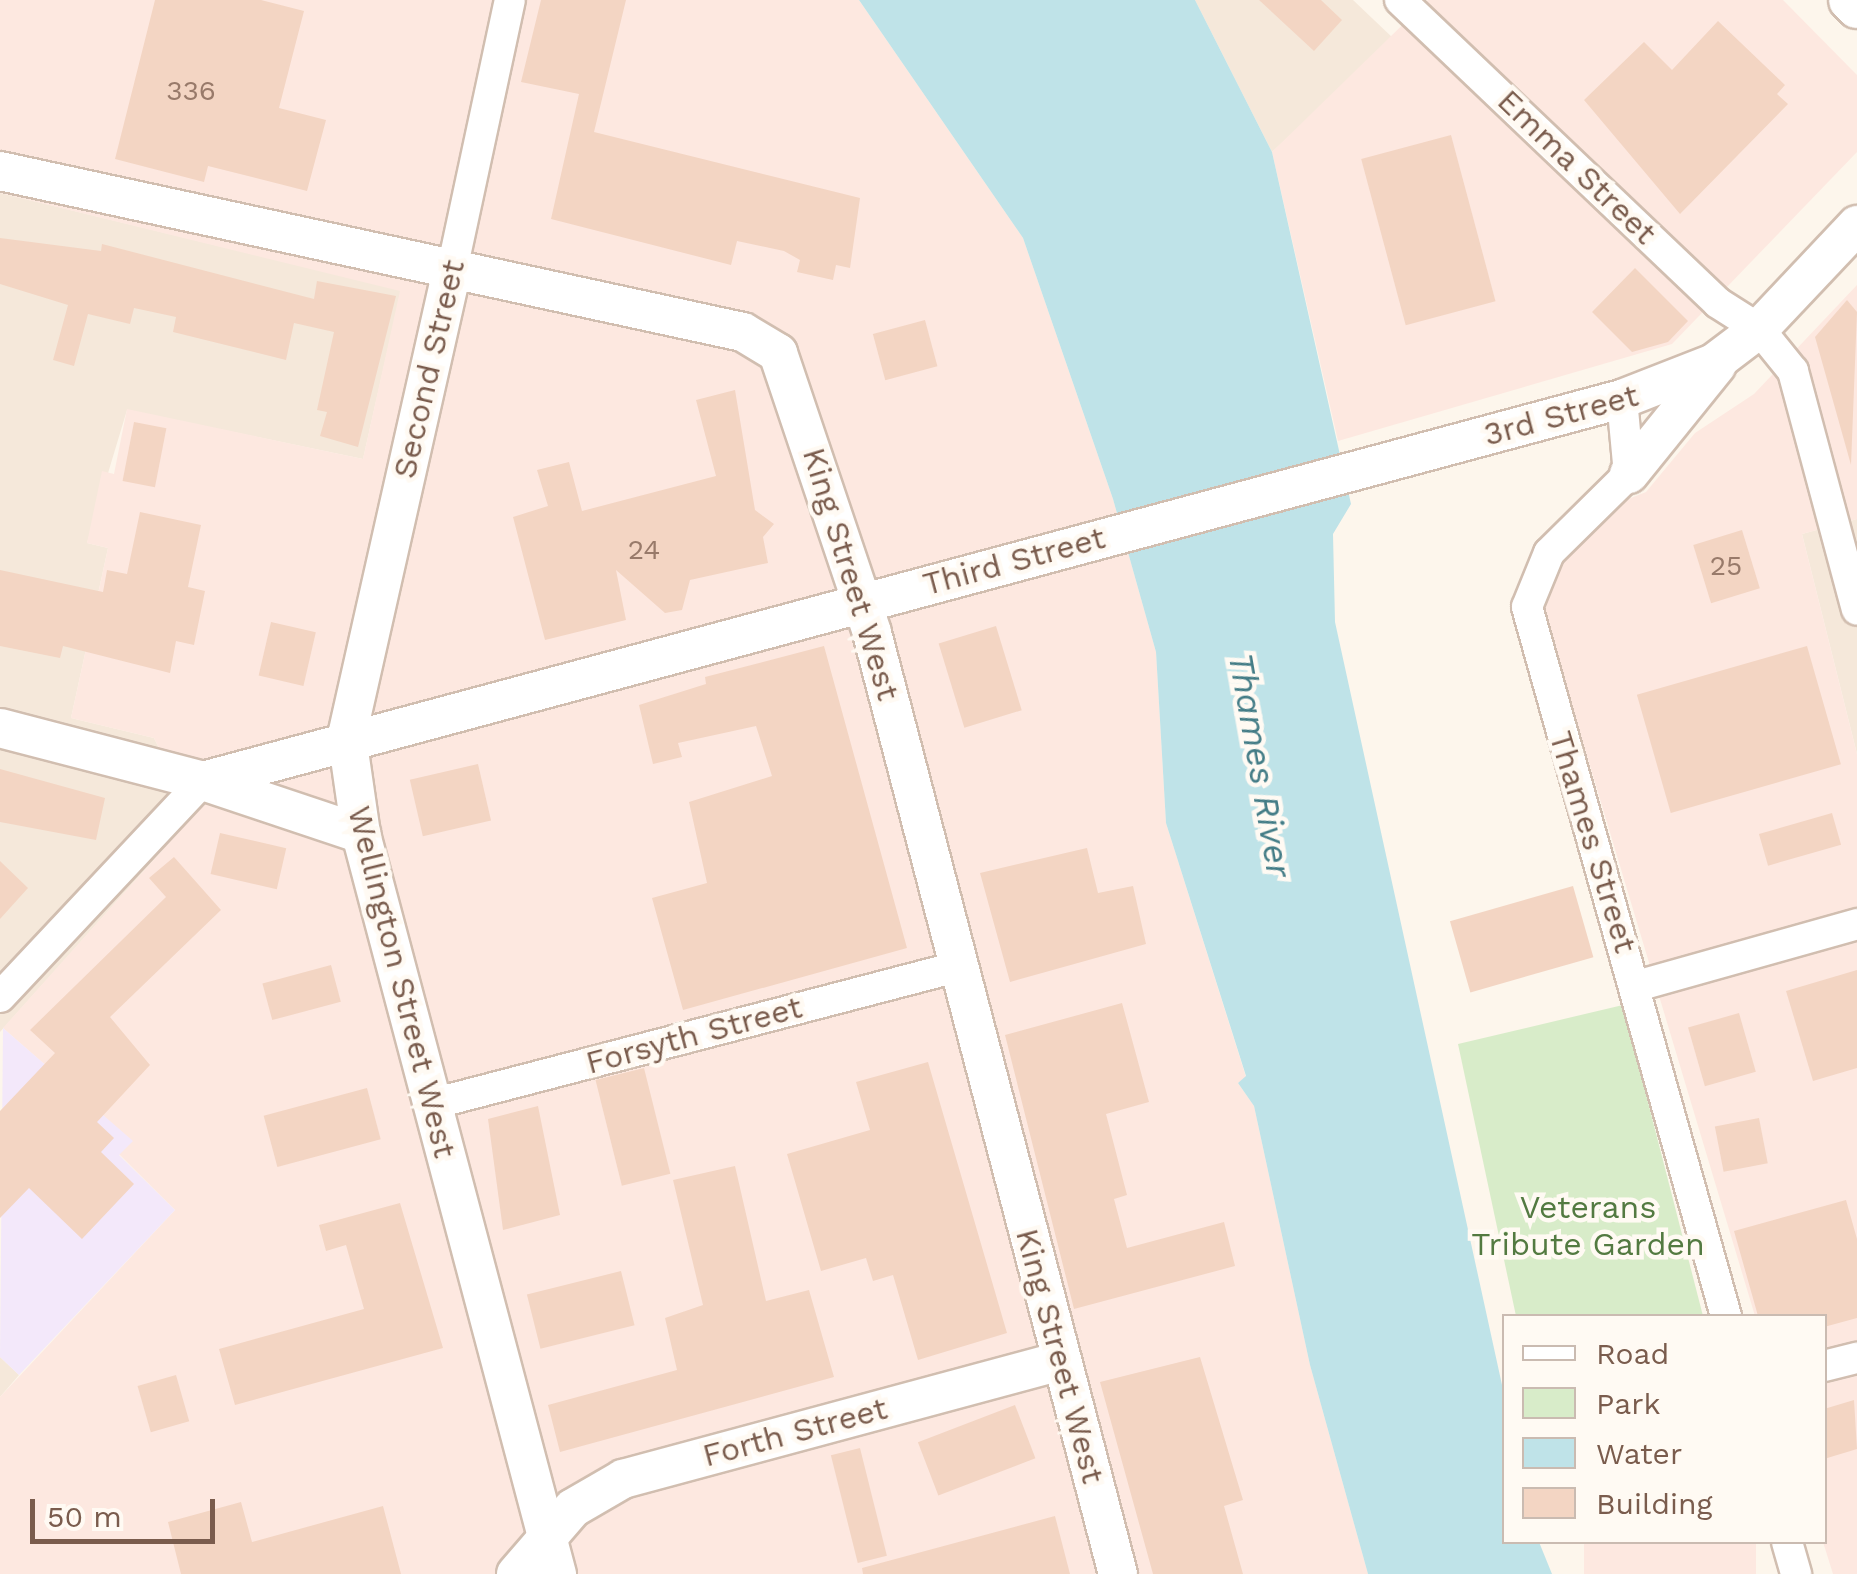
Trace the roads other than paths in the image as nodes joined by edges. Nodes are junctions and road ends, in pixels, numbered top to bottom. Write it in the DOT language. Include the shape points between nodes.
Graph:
graph roads {
  1 [pos="510,0"];
  2 [pos="1400,0"];
  3 [pos="1850,0"];
  4 [pos="1857,7"];
  5 [pos="0,171"];
  6 [pos="1857,226"];
  7 [pos="452,270"];
  8 [pos="1759,329"];
  9 [pos="1724,355"];
  10 [pos="1622,399"];
  11 [pos="1392,461"];
  12 [pos="1629,474"];
  13 [pos="859,600"];
  14 [pos="1857,610"];
  15 [pos="0,728"];
  16 [pos="347,737"];
  17 [pos="203,781"];
  18 [pos="361,834"];
  19 [pos="1857,924"];
  20 [pos="957,967"];
  21 [pos="1637,986"];
  22 [pos="0,997"];
  23 [pos="432,1104"];
  24 [pos="1725,1314"];
  25 [pos="1857,1358"];
  26 [pos="1061,1361"];
  27 [pos="1827,1365"];
  28 [pos="1788,1544"];
  29 [pos="553,1556"];
  30 [pos="516,1574"];
  31 [pos="1118,1574"];
  32 [pos="1796,1574"];
  1 -- 7 [label="street, Second Street"];
  2 -- 8 [label="street, Emma Street" via="1718,303"];
  3 -- 4 [label="main road"];
  5 -- 7 [label="street, King Street West"];
  6 -- 8 [label="street"];
  7 -- 13 [label="street, King Street West" via="762,338 794,382"];
  7 -- 16 [label="street, Second Street"];
  8 -- 9 [label="street"];
  8 -- 14 [label="street, Emma Street" via="1793,371"];
  9 -- 10 [label="street, 3rd Street" via="1684,381"];
  9 -- 12 [label="street"];
  10 -- 11 [label="street, 3rd Street"];
  10 -- 12 [label="street"];
  11 -- 13 [label="street, Third Street"];
  12 -- 21 [label="street, Thames Street" via="1549,553 1527,607"];
  13 -- 16 [label="street, Third Street"];
  13 -- 20 [label="street, King Street West"];
  15 -- 17 [label="street"];
  16 -- 17 [label="street"];
  16 -- 18 [label="street, Wellington Street West"];
  17 -- 18 [label="street"];
  17 -- 22 [label="street"];
  18 -- 23 [label="street, Wellington Street West"];
  19 -- 21 [label="street"];
  20 -- 23 [label="street, Forsyth Street"];
  20 -- 26 [label="street, King Street West"];
  21 -- 24 [label="street, Thames Street"];
  23 -- 29 [label="street, Wellington Street West"];
  25 -- 27 [label="street"];
  26 -- 29 [label="street, Forth Street" via="624,1479 573,1508"];
  26 -- 31 [label="street, King Street West"];
  28 -- 32 [label="street"];
  29 -- 30 [label="street, Forth Street"];
}
